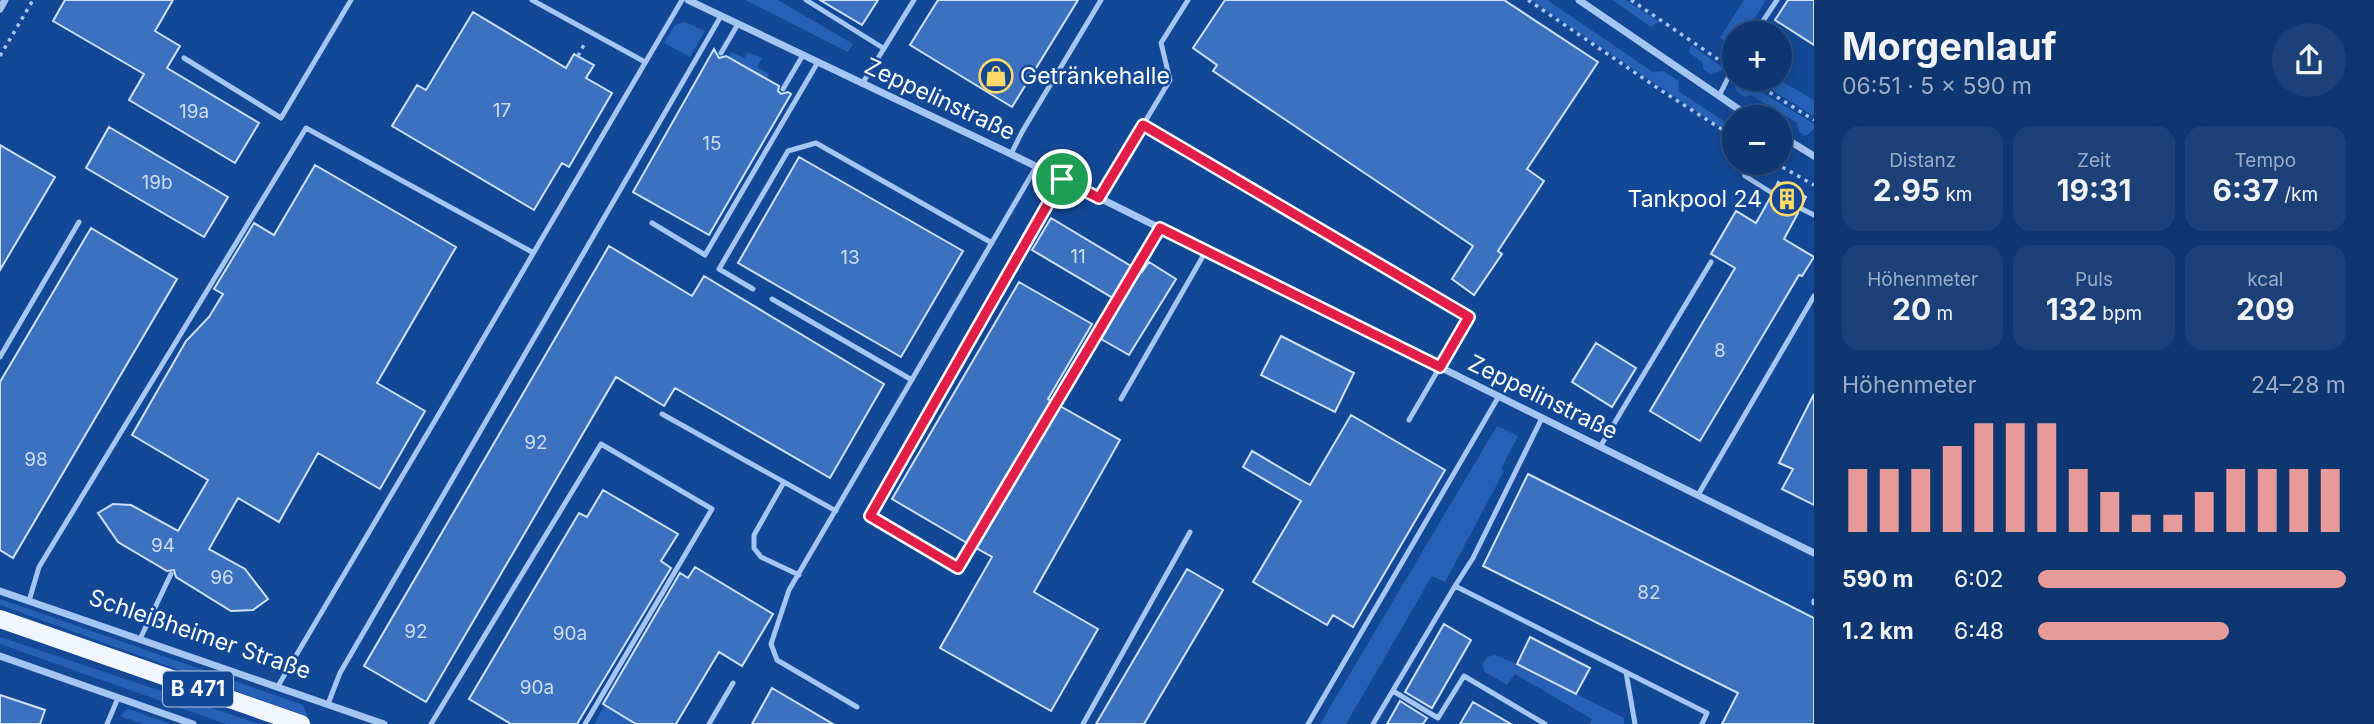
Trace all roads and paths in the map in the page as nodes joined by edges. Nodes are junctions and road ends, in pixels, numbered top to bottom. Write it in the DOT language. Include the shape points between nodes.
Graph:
graph roads {
  1 [pos="5,0"];
  2 [pos="33,0"];
  3 [pos="351,0"];
  4 [pos="532,0"];
  5 [pos="682,0"];
  6 [pos="688,0"];
  7 [pos="806,0"];
  8 [pos="914,0"];
  9 [pos="1101,0"];
  10 [pos="1188,0"];
  11 [pos="1528,0"];
  12 [pos="1579,0"];
  13 [pos="1631,0"];
  14 [pos="1777,0"];
  15 [pos="0,9"];
  16 [pos="721,16"];
  17 [pos="1763,21"];
  18 [pos="738,24"];
  19 [pos="883,48"];
  20 [pos="721,53"];
  21 [pos="803,55"];
  22 [pos="0,56"];
  23 [pos="184,58"];
  24 [pos="1722,61"];
  25 [pos="645,62"];
  26 [pos="818,62"];
  27 [pos="862,84"];
  28 [pos="783,89"];
  29 [pos="1722,89"];
  30 [pos="1767,91"];
  31 [pos="1718,96"];
  32 [pos="1732,105"];
  33 [pos="1814,120"];
  34 [pos="1143,125"];
  35 [pos="1722,129"];
  36 [pos="1792,142"];
  37 [pos="1813,153"];
  38 [pos="1011,154"];
  39 [pos="1037,167"];
  40 [pos="1792,173"];
  41 [pos="1745,175"];
  42 [pos="1062,179"];
  43 [pos="1814,185"];
  44 [pos="1772,193"];
  45 [pos="1099,198"];
  46 [pos="1800,208"];
  47 [pos="1814,215"];
  48 [pos="79,222"];
  49 [pos="652,223"];
  50 [pos="1160,228"];
  51 [pos="992,243"];
  52 [pos="1206,250"];
  53 [pos="532,252"];
  54 [pos="1711,262"];
  55 [pos="753,289"];
  56 [pos="1814,296"];
  57 [pos="772,299"];
  58 [pos="0,357"];
  59 [pos="1440,367"];
  60 [pos="912,380"];
  61 [pos="1499,396"];
  62 [pos="1121,399"];
  63 [pos="662,414"];
  64 [pos="1542,418"];
  65 [pos="1409,420"];
  66 [pos="1600,447"];
  67 [pos="783,482"];
  68 [pos="1698,495"];
  69 [pos="836,510"];
  70 [pos="1190,532"];
  71 [pos="1814,553"];
  72 [pos="171,574"];
  73 [pos="799,575"];
  74 [pos="1455,586"];
  75 [pos="0,591"];
  76 [pos="29,601"];
  77 [pos="0,619"];
  78 [pos="140,639"];
  79 [pos="0,656"];
  80 [pos="1626,672"];
  81 [pos="733,683"];
  82 [pos="278,686"];
  83 [pos="1393,691"];
  84 [pos="118,698"];
  85 [pos="328,704"];
  86 [pos="857,707"];
  87 [pos="107,724"];
  88 [pos="193,724"];
  89 [pos="301,724"];
  90 [pos="384,724"];
  91 [pos="431,724"];
  92 [pos="584,724"];
  93 [pos="709,724"];
  94 [pos="1083,724"];
  95 [pos="1308,724"];
  96 [pos="1373,724"];
  97 [pos="1545,724"];
  98 [pos="1635,724"];
  99 [pos="1702,724"];
  1 -- 15 [label="street"];
  2 -- 22 [label="path"];
  3 -- 23 [label="lane" via="281,118"];
  4 -- 25 [label="lane"];
  5 -- 25 [label="lane"];
  6 -- 16 [label="street, Zeppelinstraße"];
  7 -- 19 [label="lane"];
  8 -- 19 [label="lane"];
  9 -- 38 [label="lane"];
  10 -- 34 [label="lane" via="1161,43 1170,80"];
  11 -- 35 [label="path"];
  12 -- 31 [label="street"];
  13 -- 24 [label="path"];
  14 -- 17 [label="lane"];
  16 -- 18 [label="street, Zeppelinstraße"];
  16 -- 85 [label="lane" via="340,673"];
  18 -- 20 [label="lane"];
  18 -- 21 [label="street, Zeppelinstraße"];
  19 -- 27 [label="lane"];
  21 -- 26 [label="street, Zeppelinstraße"];
  21 -- 28 [label="lane"];
  25 -- 53 [label="lane"];
  26 -- 27 [label="street, Zeppelinstraße"];
  26 -- 49 [label="lane" via="705,255"];
  27 -- 38 [label="street, Zeppelinstraße"];
  29 -- 31 [label="lane"];
  30 -- 33 [label="path"];
  31 -- 32 [label="street"];
  34 -- 45 [label="lane"];
  34 -- 59 [label="lane" via="1469,317"];
  36 -- 37 [label="street"];
  38 -- 39 [label="street, Zeppelinstraße"];
  39 -- 42 [label="street, Zeppelinstraße"];
  39 -- 51 [label="lane"];
  40 -- 43 [label="path"];
  41 -- 44 [label="lane"];
  42 -- 45 [label="street, Zeppelinstraße"];
  42 -- 50 [label="lane" via="870,516 958,568"];
  45 -- 50 [label="street, Zeppelinstraße"];
  46 -- 47 [label="lane"];
  48 -- 58 [label="lane"];
  50 -- 52 [label="street, Zeppelinstraße"];
  51 -- 55 [label="lane" via="816,143 788,151 719,269"];
  51 -- 60 [label="lane"];
  52 -- 59 [label="street, Zeppelinstraße"];
  52 -- 62 [label="lane"];
  53 -- 76 [label="lane" via="306,128 39,567"];
  53 -- 82 [label="lane"];
  54 -- 66 [label="lane"];
  56 -- 68 [label="lane"];
  57 -- 60 [label="lane"];
  59 -- 61 [label="street, Zeppelinstraße"];
  59 -- 65 [label="lane"];
  60 -- 69 [label="lane"];
  61 -- 64 [label="street, Zeppelinstraße"];
  61 -- 95 [label="lane"];
  63 -- 67 [label="lane"];
  64 -- 66 [label="street, Zeppelinstraße"];
  64 -- 74 [label="lane"];
  66 -- 68 [label="street, Zeppelinstraße"];
  67 -- 69 [label="lane"];
  67 -- 73 [label="lane" via="754,535 754,548 761,557"];
  68 -- 71 [label="street, Zeppelinstraße"];
  69 -- 73 [label="lane"];
  70 -- 94 [label="lane"];
  72 -- 78 [label="lane"];
  73 -- 86 [label="lane" via="789,590 771,645 777,660"];
  74 -- 80 [label="lane"];
  74 -- 83 [label="lane"];
  75 -- 76 [label="street, Schleißheimer Straße"];
  76 -- 78 [label="street, Schleißheimer Straße"];
  77 -- 89 [label="main road, B 471"];
  78 -- 82 [label="street, Schleißheimer Straße"];
  79 -- 84 [label="street"];
  80 -- 98 [label="lane"];
  80 -- 99 [label="lane" via="1707,713"];
  81 -- 93 [label="lane"];
  82 -- 85 [label="street, Schleißheimer Straße"];
  83 -- 96 [label="lane"];
  83 -- 97 [label="lane" via="1438,718 1464,676"];
  84 -- 87 [label="lane"];
  84 -- 88 [label="street"];
  85 -- 90 [label="street, Schleißheimer Straße"];
  91 -- 92 [label="lane" via="601,444 712,509"];
}
